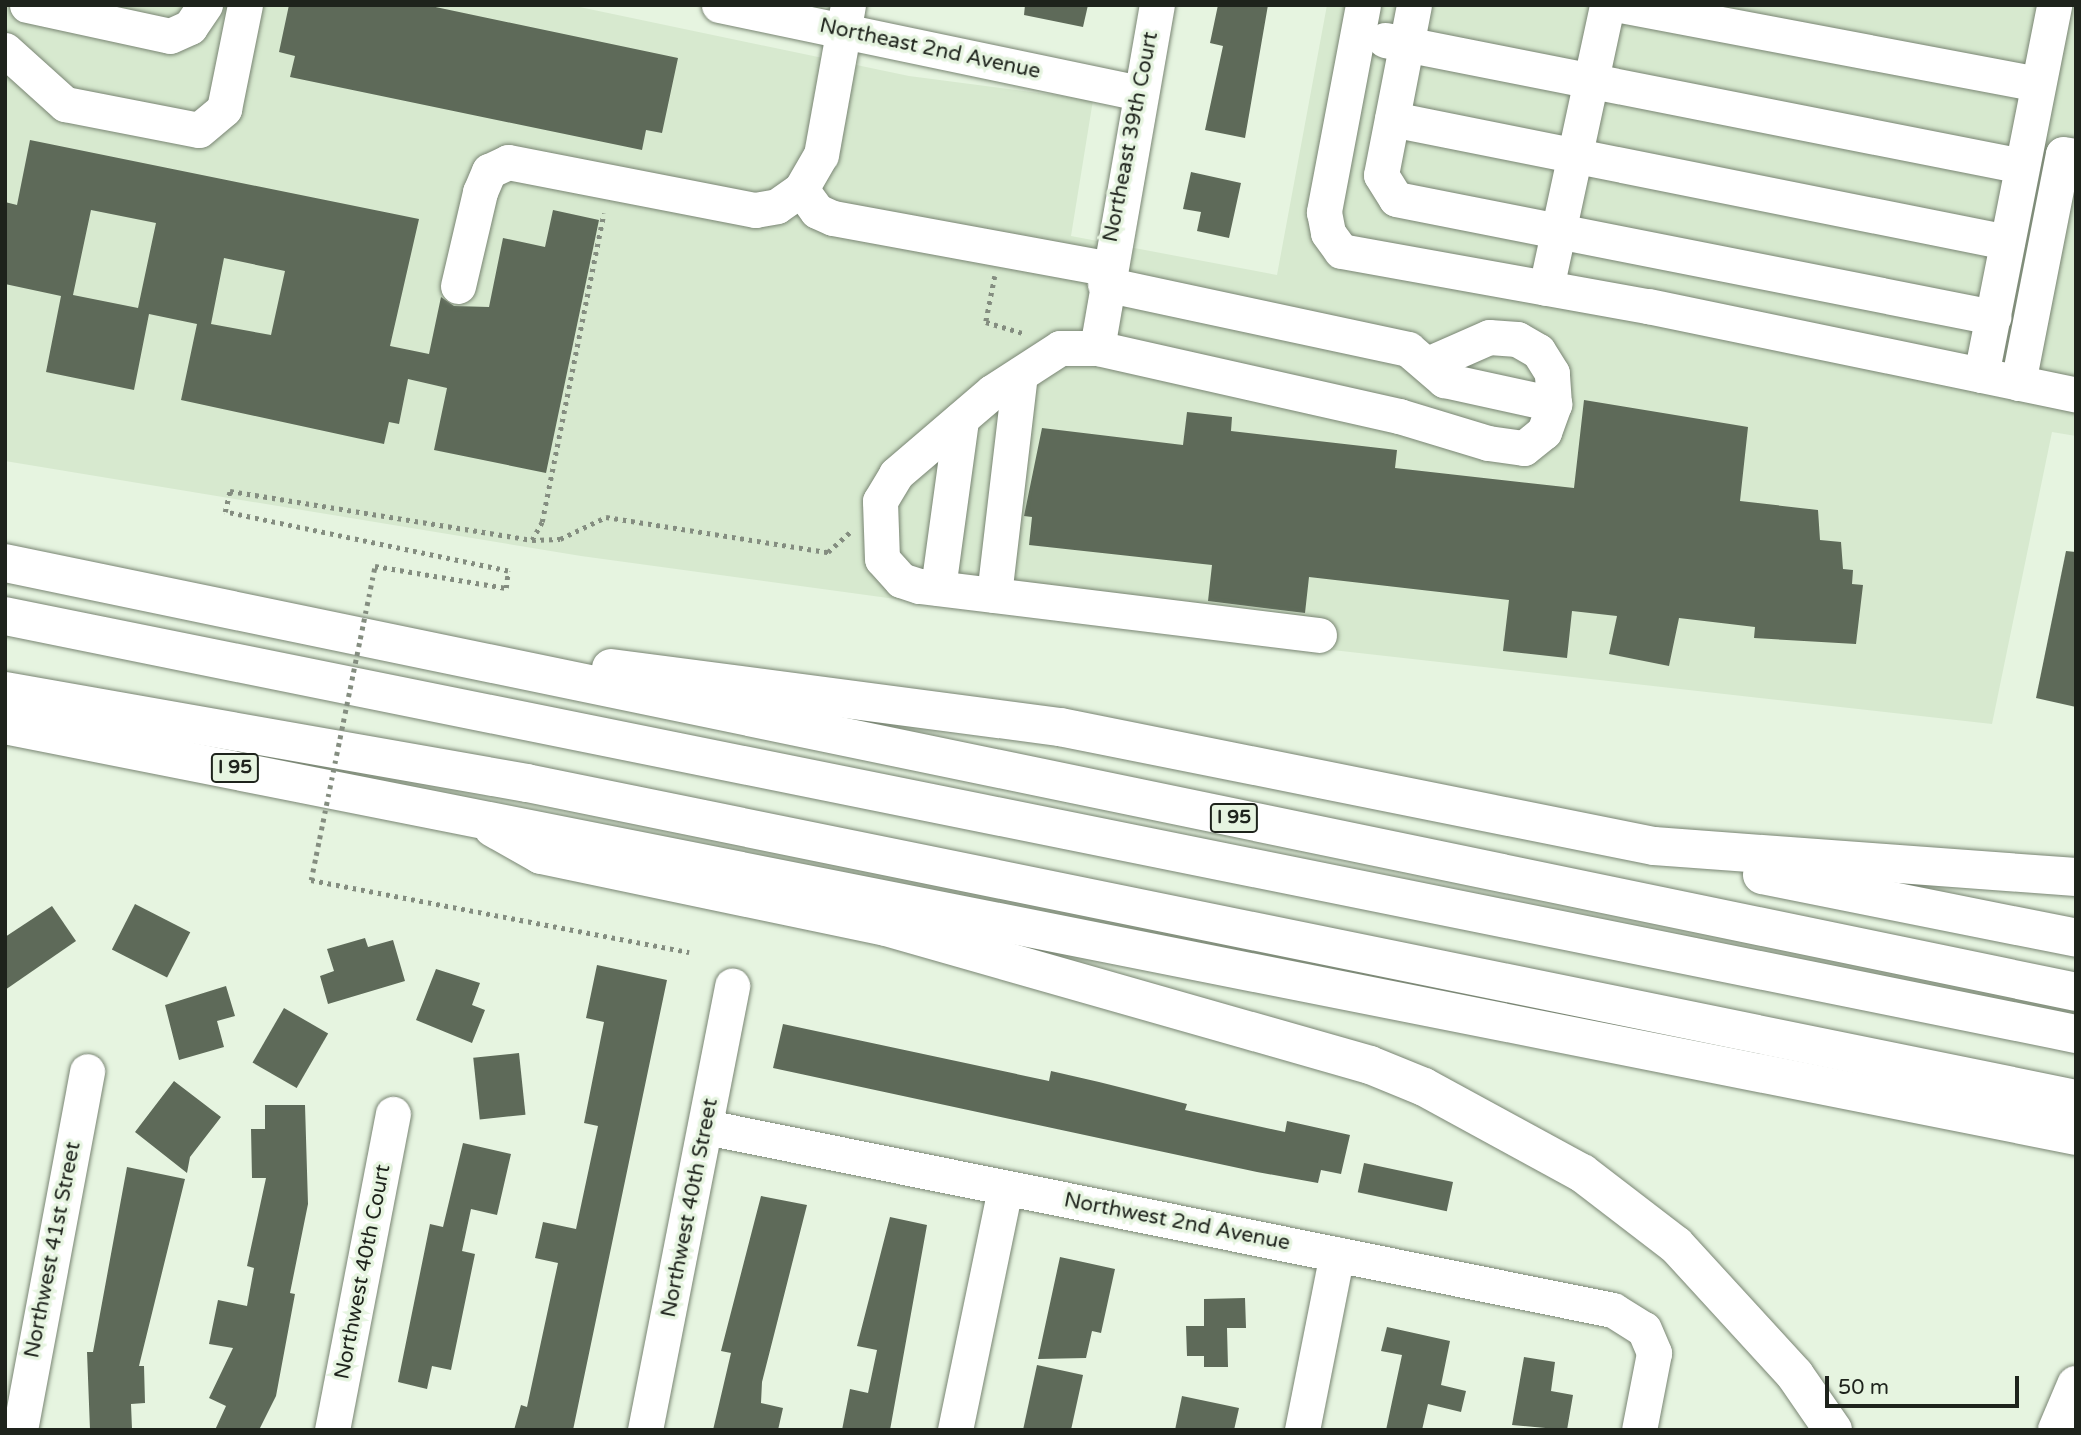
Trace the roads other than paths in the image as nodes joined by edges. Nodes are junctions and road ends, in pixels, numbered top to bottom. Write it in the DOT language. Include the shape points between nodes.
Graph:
graph roads {
  1 [pos="27,5"];
  2 [pos="205,5"];
  3 [pos="719,5"];
  4 [pos="1157,5"];
  5 [pos="1414,5"];
  6 [pos="1607,5"];
  7 [pos="1620,5"];
  8 [pos="2054,5"];
  9 [pos="245,9"];
  10 [pos="845,18"];
  11 [pos="1360,20"];
  12 [pos="170,36"];
  13 [pos="1407,44"];
  14 [pos="5,50"];
  15 [pos="1590,80"];
  16 [pos="2038,84"];
  17 [pos="1140,93"];
  18 [pos="1392,119"];
  19 [pos="1573,155"];
  20 [pos="2076,156"];
  21 [pos="2022,166"];
  22 [pos="801,189"];
  23 [pos="1556,231"];
  24 [pos="2007,242"];
  25 [pos="1106,276"];
  26 [pos="458,286"];
  27 [pos="1546,288"];
  28 [pos="1993,317"];
  29 [pos="1097,348"];
  30 [pos="1437,371"];
  31 [pos="1020,375"];
  32 [pos="1981,375"];
  33 [pos="2018,383"];
  34 [pos="2076,395"];
  35 [pos="1554,404"];
  36 [pos="1399,416"];
  37 [pos="961,419"];
  38 [pos="5,563"];
  39 [pos="938,588"];
  40 [pos="994,595"];
  41 [pos="5,616"];
  42 [pos="1318,635"];
  43 [pos="392,644"];
  44 [pos="5,670"];
  45 [pos="5,691"];
  46 [pos="5,725"];
  47 [pos="527,783"];
  48 [pos="464,812"];
  49 [pos="1654,846"];
  50 [pos="2076,877"];
  51 [pos="2076,939"];
  52 [pos="732,985"];
  53 [pos="2076,992"];
  54 [pos="2076,1034"];
  55 [pos="87,1071"];
  56 [pos="2076,1098"];
  57 [pos="393,1114"];
  58 [pos="706,1127"];
  59 [pos="2076,1136"];
  60 [pos="1005,1188"];
  61 [pos="1337,1254"];
  62 [pos="2076,1385"];
  63 [pos="20,1430"];
  64 [pos="332,1430"];
  65 [pos="645,1430"];
  66 [pos="955,1430"];
  67 [pos="1302,1430"];
  68 [pos="1639,1430"];
  69 [pos="1833,1430"];
  70 [pos="2057,1430"];
  1 -- 12 [label="street"];
  2 -- 12 [label="street" via="190,27"];
  3 -- 10 [label="street, Northeast 2nd Avenue"];
  4 -- 17 [label="street, Northeast 39th Court"];
  5 -- 13 [label="street"];
  6 -- 15 [label="street"];
  7 -- 16 [label="street"];
  8 -- 16 [label="street"];
  9 -- 12 [label="street" via="217,39"];
  9 -- 14 [label="street" via="224,109 199,130 65,104"];
  10 -- 17 [label="street, Northeast 2nd Avenue"];
  10 -- 22 [label="street" via="821,155"];
  11 -- 13 [label="street"];
  11 -- 27 [label="street" via="1324,212 1328,233 1341,251"];
  13 -- 15 [label="street"];
  13 -- 18 [label="street"];
  15 -- 19 [label="street"];
  15 -- 21 [label="street"];
  16 -- 21 [label="street"];
  17 -- 25 [label="street, Northeast 39th Court"];
  18 -- 19 [label="street"];
  18 -- 23 [label="street" via="1381,175 1396,199"];
  19 -- 23 [label="street"];
  19 -- 24 [label="street"];
  20 -- 33 [label="street" via="2063,154"];
  21 -- 24 [label="street"];
  22 -- 25 [label="street" via="817,211 833,218"];
  22 -- 26 [label="street" via="776,206 755,210 508,162 489,171 480,192"];
  23 -- 27 [label="street"];
  23 -- 28 [label="street"];
  24 -- 28 [label="street"];
  25 -- 29 [label="street, Northeast 39th Court"];
  25 -- 30 [label="street" via="1408,349"];
  27 -- 32 [label="street"];
  28 -- 32 [label="street"];
  29 -- 31 [label="street" via="1060,348"];
  29 -- 36 [label="street"];
  30 -- 35 [label="street"];
  30 -- 35 [label="street" via="1469,341 1517,339 1538,351 1552,373"];
  30 -- 36 [label="street"];
  31 -- 37 [label="street"];
  31 -- 40 [label="street"];
  32 -- 33 [label="street"];
  33 -- 34 [label="street"];
  35 -- 36 [label="street" via="1544,432 1524,448 1440,432"];
  37 -- 39 [label="street"];
  37 -- 39 [label="street" via="896,474 880,501 882,559 901,580"];
  38 -- 43 [label="highway, I 95"];
  39 -- 40 [label="street"];
  40 -- 42 [label="street"];
  41 -- 54 [label="highway"];
  43 -- 49 [label="highway" via="681,674 1060,727"];
  43 -- 53 [label="highway, I 95"];
  44 -- 47 [label="highway"];
  45 -- 47 [label="highway"];
  46 -- 48 [label="highway, I 95"];
  47 -- 56 [label="highway"];
  48 -- 59 [label="highway, I 95"];
  48 -- 69 [label="highway" via="541,855 886,927 1370,1065 1424,1087 1582,1172 1676,1245 1796,1375"];
  49 -- 50 [label="highway"];
  49 -- 51 [label="highway" via="1784,880"];
  52 -- 58 [label="street, Northwest 40th Street"];
  55 -- 63 [label="street, Northwest 41st Street"];
  57 -- 64 [label="street, Northwest 40th Court"];
  58 -- 60 [label="street, Northwest 2nd Avenue"];
  58 -- 65 [label="street, Northwest 40th Street"];
  60 -- 61 [label="street, Northwest 2nd Avenue"];
  60 -- 66 [label="street"];
  61 -- 67 [label="street"];
  61 -- 68 [label="street, Northwest 2nd Avenue" via="1613,1310 1644,1329 1654,1353"];
  62 -- 70 [label="highway"];
}
